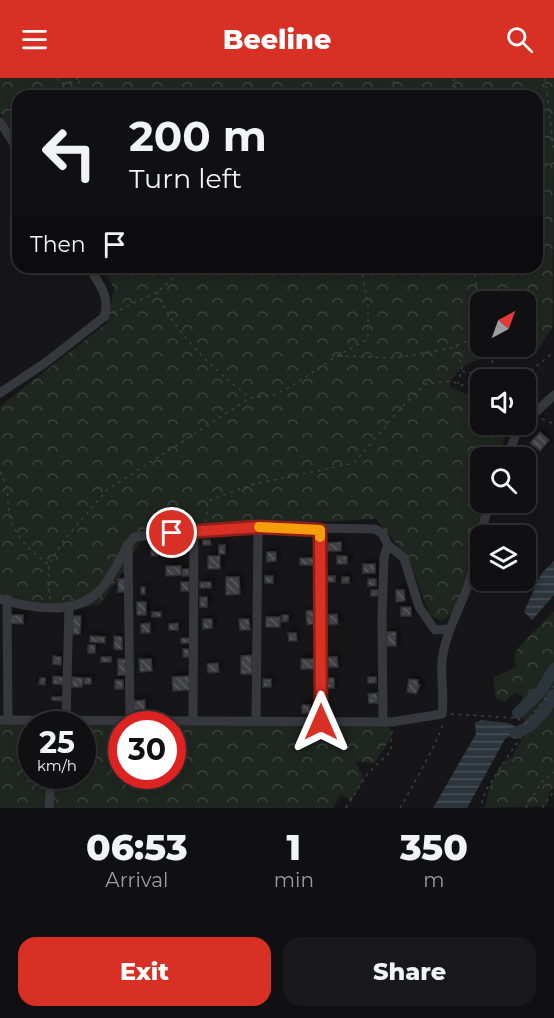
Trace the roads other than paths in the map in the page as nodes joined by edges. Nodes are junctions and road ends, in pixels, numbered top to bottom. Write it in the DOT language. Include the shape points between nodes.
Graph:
graph roads {
  1 [pos="0,122"];
  2 [pos="12,141"];
  3 [pos="93,273"];
  4 [pos="0,393"];
  5 [pos="554,394"];
  6 [pos="536,411"];
  7 [pos="486,513"];
  8 [pos="258,527"];
  9 [pos="320,530"];
  10 [pos="194,531"];
  11 [pos="128,545"];
  12 [pos="388,545"];
  13 [pos="3,600"];
  14 [pos="64,607"];
  15 [pos="449,628"];
  16 [pos="66,711"];
  17 [pos="130,711"];
  18 [pos="4,720"];
  19 [pos="186,721"];
  20 [pos="193,721"];
  21 [pos="256,722"];
  22 [pos="321,722"];
  23 [pos="387,722"];
  24 [pos="50,789"];
  25 [pos="49,808"];
  1 -- 2 [label="street"];
  3 -- 4 [label="street" via="108,306 104,317"];
  5 -- 6 [label="street"];
  7 -- 15 [label="street" via="468,587"];
  8 -- 9 [label="street"];
  8 -- 10 [label="street"];
  8 -- 21 [label="street"];
  9 -- 12 [label="street" via="375,529"];
  9 -- 22 [label="street"];
  10 -- 11 [label="street" via="134,537"];
  10 -- 20 [label="street"];
  11 -- 14 [label="street" via="91,598"];
  11 -- 17 [label="street"];
  12 -- 15 [label="street" via="404,558 419,607 428,621 435,630"];
  12 -- 23 [label="street" via="384,557 382,618"];
  13 -- 14 [label="street"];
  13 -- 18 [label="street"];
  14 -- 16 [label="street"];
  15 -- 23 [label="street" via="442,657 442,714"];
  19 -- 20 [label="street"];
  20 -- 21 [label="street"];
  21 -- 22 [label="street"];
  22 -- 23 [label="street"];
  24 -- 25 [label="street"];
}
